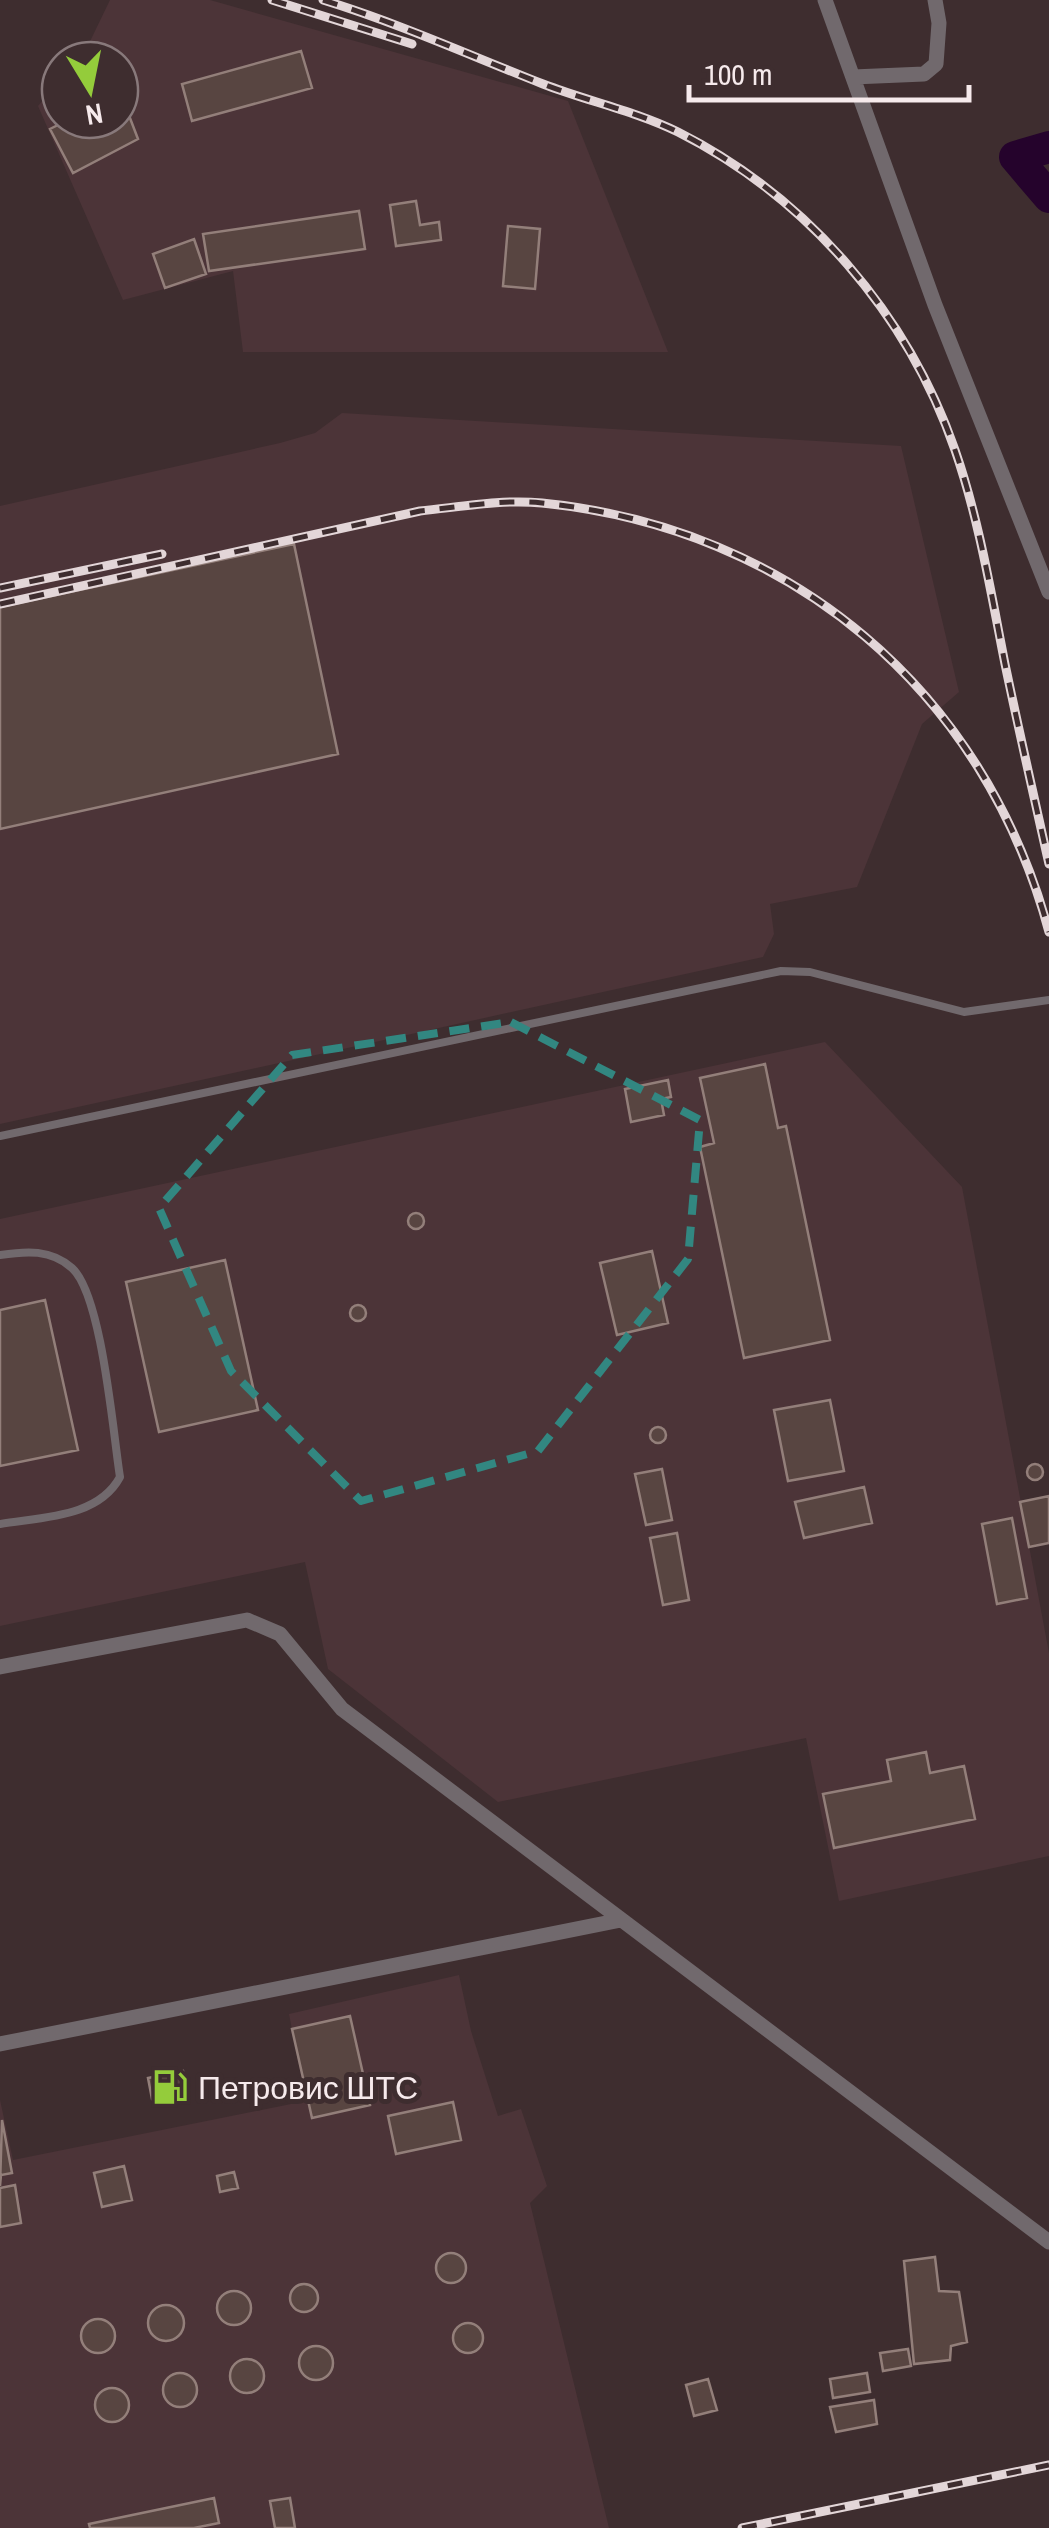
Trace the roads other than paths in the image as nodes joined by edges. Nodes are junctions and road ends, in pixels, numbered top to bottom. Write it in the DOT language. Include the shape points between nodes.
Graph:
graph roads {
  1 [pos="825,0"];
  2 [pos="935,0"];
  3 [pos="853,78"];
  4 [pos="1049,592"];
  5 [pos="1049,1000"];
  6 [pos="0,1136"];
  7 [pos="0,1255"];
  8 [pos="0,1524"];
  9 [pos="0,1667"];
  10 [pos="621,1920"];
  11 [pos="0,2044"];
  12 [pos="1049,2242"];
  1 -- 3 [label="street"];
  2 -- 3 [label="street" via="936,64 924,74"];
  3 -- 4 [label="street"];
  5 -- 6 [label="lane" via="964,1012 780,970"];
  7 -- 8 [label="lane" via="34,1250 73,1269 92,1304 120,1477 111,1494 77,1511"];
  9 -- 10 [label="street" via="247,1620 280,1634 342,1709"];
  10 -- 11 [label="street"];
  10 -- 12 [label="street"];
}
